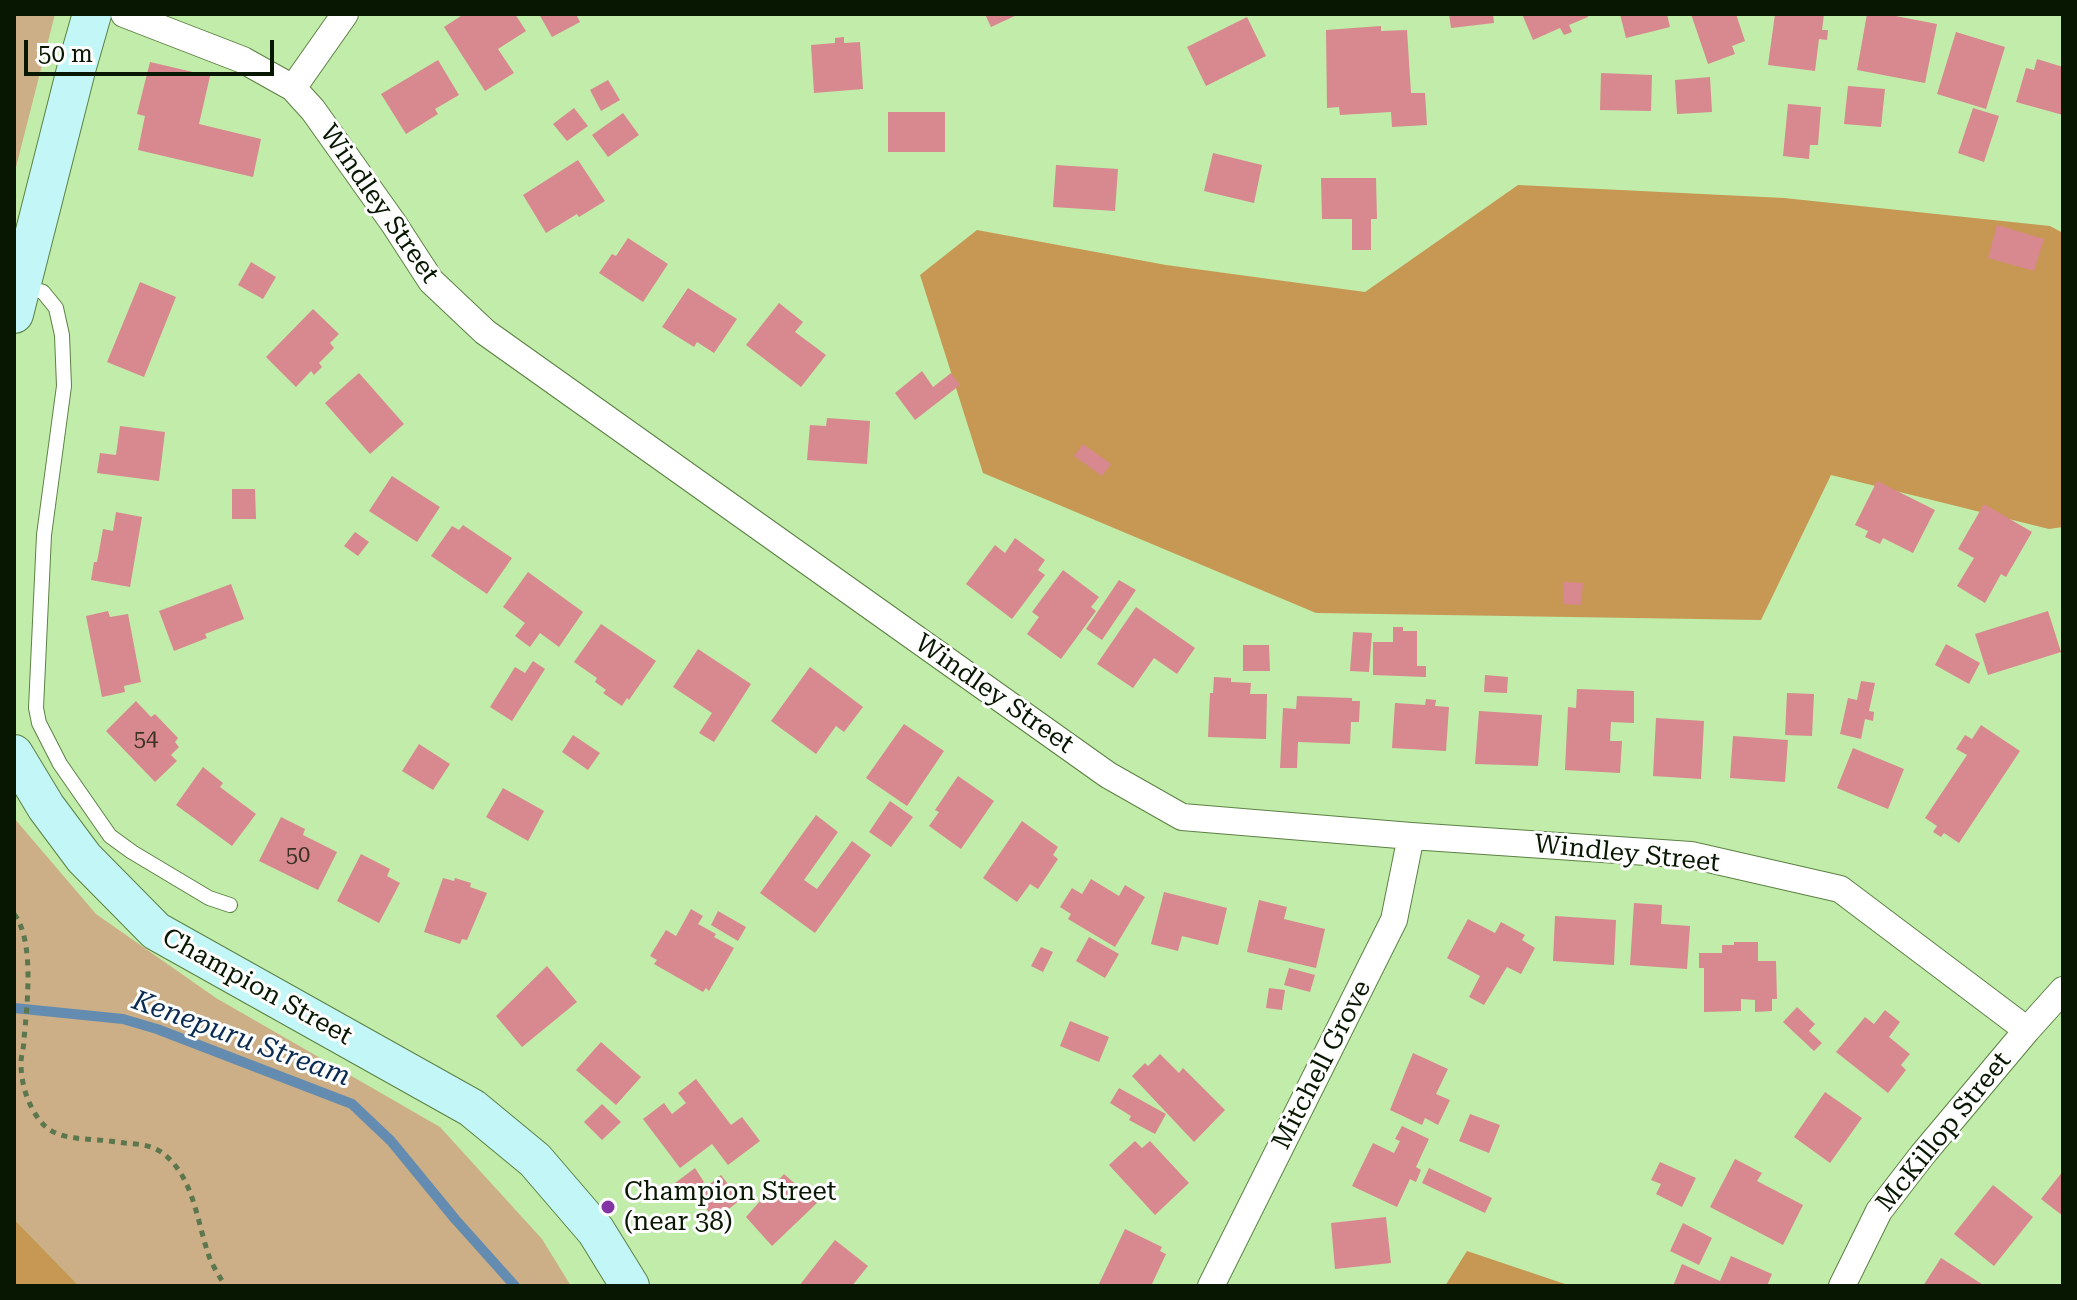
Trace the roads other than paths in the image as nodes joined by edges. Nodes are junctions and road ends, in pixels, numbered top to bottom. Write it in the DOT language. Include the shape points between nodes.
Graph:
graph roads {
  1 [pos="92,14"];
  2 [pos="124,14"];
  3 [pos="345,14"];
  4 [pos="293,88"];
  5 [pos="17,300"];
  6 [pos="14,754"];
  7 [pos="1411,836"];
  8 [pos="230,905"];
  9 [pos="2063,990"];
  10 [pos="2027,1030"];
  11 [pos="630,1286"];
  12 [pos="1211,1286"];
  13 [pos="1842,1286"];
  1 -- 5 [label="main road"];
  2 -- 4 [label="street, Windley Street" via="243,60"];
  3 -- 4 [label="street"];
  4 -- 7 [label="street, Windley Street" via="431,281 485,332 1108,775 1182,817"];
  5 -- 8 [label="lane" via="43,292 56,308 62,335 64,386 44,535 39,723 60,764 110,836 209,898"];
  6 -- 11 [label="main road, Champion Street" via="84,858 156,931 472,1108 535,1160 596,1231"];
  7 -- 10 [label="street, Windley Street" via="1691,855 1840,889"];
  7 -- 12 [label="street, Mitchell Grove" via="1394,920"];
  9 -- 10 [label="street, McKillop Street"];
  10 -- 13 [label="street, McKillop Street" via="1879,1211"];
}
